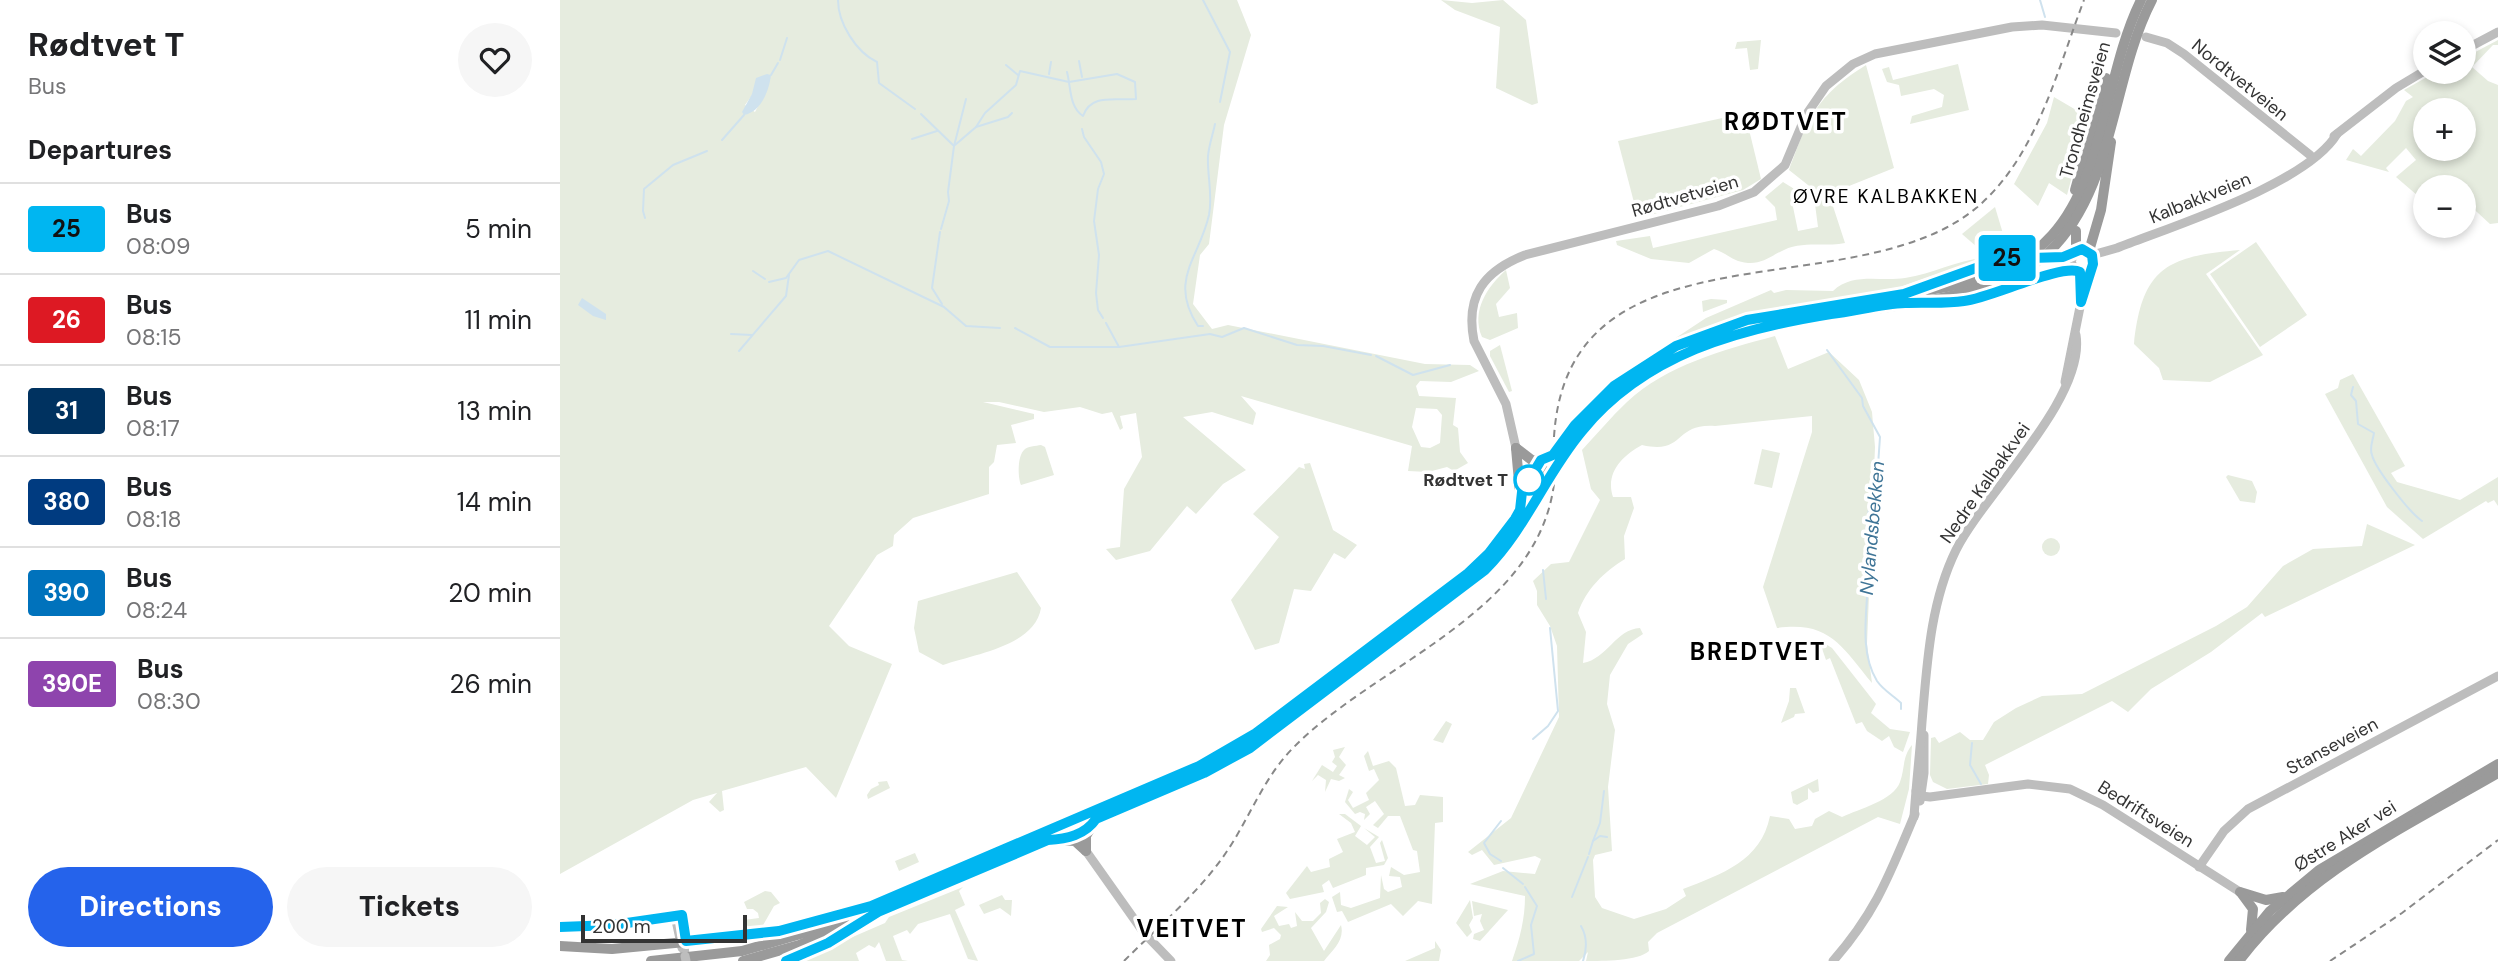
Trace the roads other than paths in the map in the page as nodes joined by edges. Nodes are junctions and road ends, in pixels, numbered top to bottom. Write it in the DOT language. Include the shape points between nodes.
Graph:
graph roads {
  1 [pos="2141,0"];
  2 [pos="2152,0"];
  3 [pos="2116,33"];
  4 [pos="2498,33"];
  5 [pos="2146,37"];
  6 [pos="2476,44"];
  7 [pos="2119,54"];
  8 [pos="2413,77"];
  9 [pos="2113,113"];
  10 [pos="2337,134"];
  11 [pos="2310,155"];
  12 [pos="2293,173"];
  13 [pos="2075,190"];
  14 [pos="2076,232"];
  15 [pos="2074,253"];
  16 [pos="2018,257"];
  17 [pos="2052,257"];
  18 [pos="2086,263"];
  19 [pos="1904,298"];
  20 [pos="1516,448"];
  21 [pos="1553,455"];
  22 [pos="1520,510"];
  23 [pos="2498,676"];
  24 [pos="2498,764"];
  25 [pos="2498,773"];
  26 [pos="1920,792"];
  27 [pos="1096,819"];
  28 [pos="1089,829"];
  29 [pos="1065,839"];
  30 [pos="1048,840"];
  31 [pos="1086,851"];
  32 [pos="2199,867"];
  33 [pos="2240,892"];
  34 [pos="2286,896"];
  35 [pos="874,909"];
  36 [pos="560,927"];
  37 [pos="2250,933"];
  38 [pos="560,946"];
  39 [pos="684,949"];
  40 [pos="651,961"];
  41 [pos="743,961"];
  42 [pos="785,961"];
  43 [pos="1171,961"];
  44 [pos="1833,961"];
  45 [pos="2229,961"];
  46 [pos="2239,961"];
  1 -- 7 [label="highway, Trondheimsveien"];
  2 -- 9 [label="highway, Trondheimsveien" via="2132,44"];
  3 -- 20 [label="street, Rødtvetveien" via="2042,25 2012,27 1874,54 1826,86 1806,116 1785,165 1754,192 1718,206 1500,265 1476,296 1472,329 1506,404"];
  4 -- 6 [label="street"];
  5 -- 11 [label="street, Nordtvetveien" via="2184,54"];
  7 -- 13 [label="highway" via="2101,90"];
  7 -- 19 [label="highway, Trondheimsveien" via="2084,182 2052,236 2026,259 1991,277"];
  8 -- 10 [label="street, Kalbakkveien"];
  9 -- 18 [label="highway" via="2101,210"];
  9 -- 19 [label="highway, Trondheimsveien" via="2087,199 2050,251 1995,285"];
  10 -- 11 [label="street, Kalbakkveien"];
  10 -- 12 [label="street, Kalbakkveien"];
  11 -- 12 [label="street, Kalbakkveien"];
  12 -- 18 [label="street, Kalbakkveien" via="2261,191"];
  14 -- 15 [label="highway"];
  15 -- 17 [label="highway"];
  15 -- 18 [label="street"];
  15 -- 18 [label="street, Nedre Kalbakkvei"];
  16 -- 19 [label="highway" via="1988,262"];
  18 -- 19 [label="highway" via="1977,299"];
  18 -- 26 [label="street, Nedre Kalbakkvei" via="2075,361 2038,434 1952,558 1934,618"];
  19 -- 21 [label="highway, Trondheimsveien" via="1766,315 1689,340 1614,386"];
  19 -- 27 [label="highway, Trondheimsveien" via="1750,329 1706,343 1653,370 1589,423 1566,451 1514,537 1461,590 1250,748"];
  20 -- 21 [label="highway" via="1533,461"];
  20 -- 22 [label="highway"];
  21 -- 22 [label="highway, Trondheimsveien"];
  22 -- 35 [label="highway, Trondheimsveien" via="1467,574 1235,747"];
  23 -- 32 [label="street, Stanseveien" via="2248,809 2224,831"];
  24 -- 34 [label="highway, Østre Aker vei" via="2338,857"];
  25 -- 46 [label="highway, Østre Aker vei" via="2325,875 2276,917"];
  26 -- 32 [label="street, Bedriftsveien" via="1943,794 2028,784 2070,789"];
  26 -- 44 [label="street, Nedre Kalbakkvei" via="1884,891"];
  27 -- 28 [label="highway"];
  27 -- 30 [label="highway, Trondheimsveien"];
  28 -- 29 [label="highway"];
  28 -- 31 [label="highway"];
  29 -- 30 [label="highway"];
  29 -- 31 [label="highway"];
  30 -- 35 [label="highway, Trondheimsveien"];
  31 -- 43 [label="street" via="1144,933"];
  32 -- 33 [label="street, Bedriftsveien"];
  33 -- 34 [label="highway" via="2266,900"];
  33 -- 37 [label="highway" via="2253,909"];
  34 -- 37 [label="highway, Østre Aker vei"];
  35 -- 39 [label="highway"];
  35 -- 40 [label="highway, Trondheimsveien" via="757,948"];
  35 -- 41 [label="highway, Trondheimsveien" via="788,949"];
  35 -- 42 [label="highway" via="828,943"];
  36 -- 39 [label="street" via="679,916"];
  37 -- 45 [label="highway, Østre Aker vei"];
  38 -- 39 [label="highway"];
}
